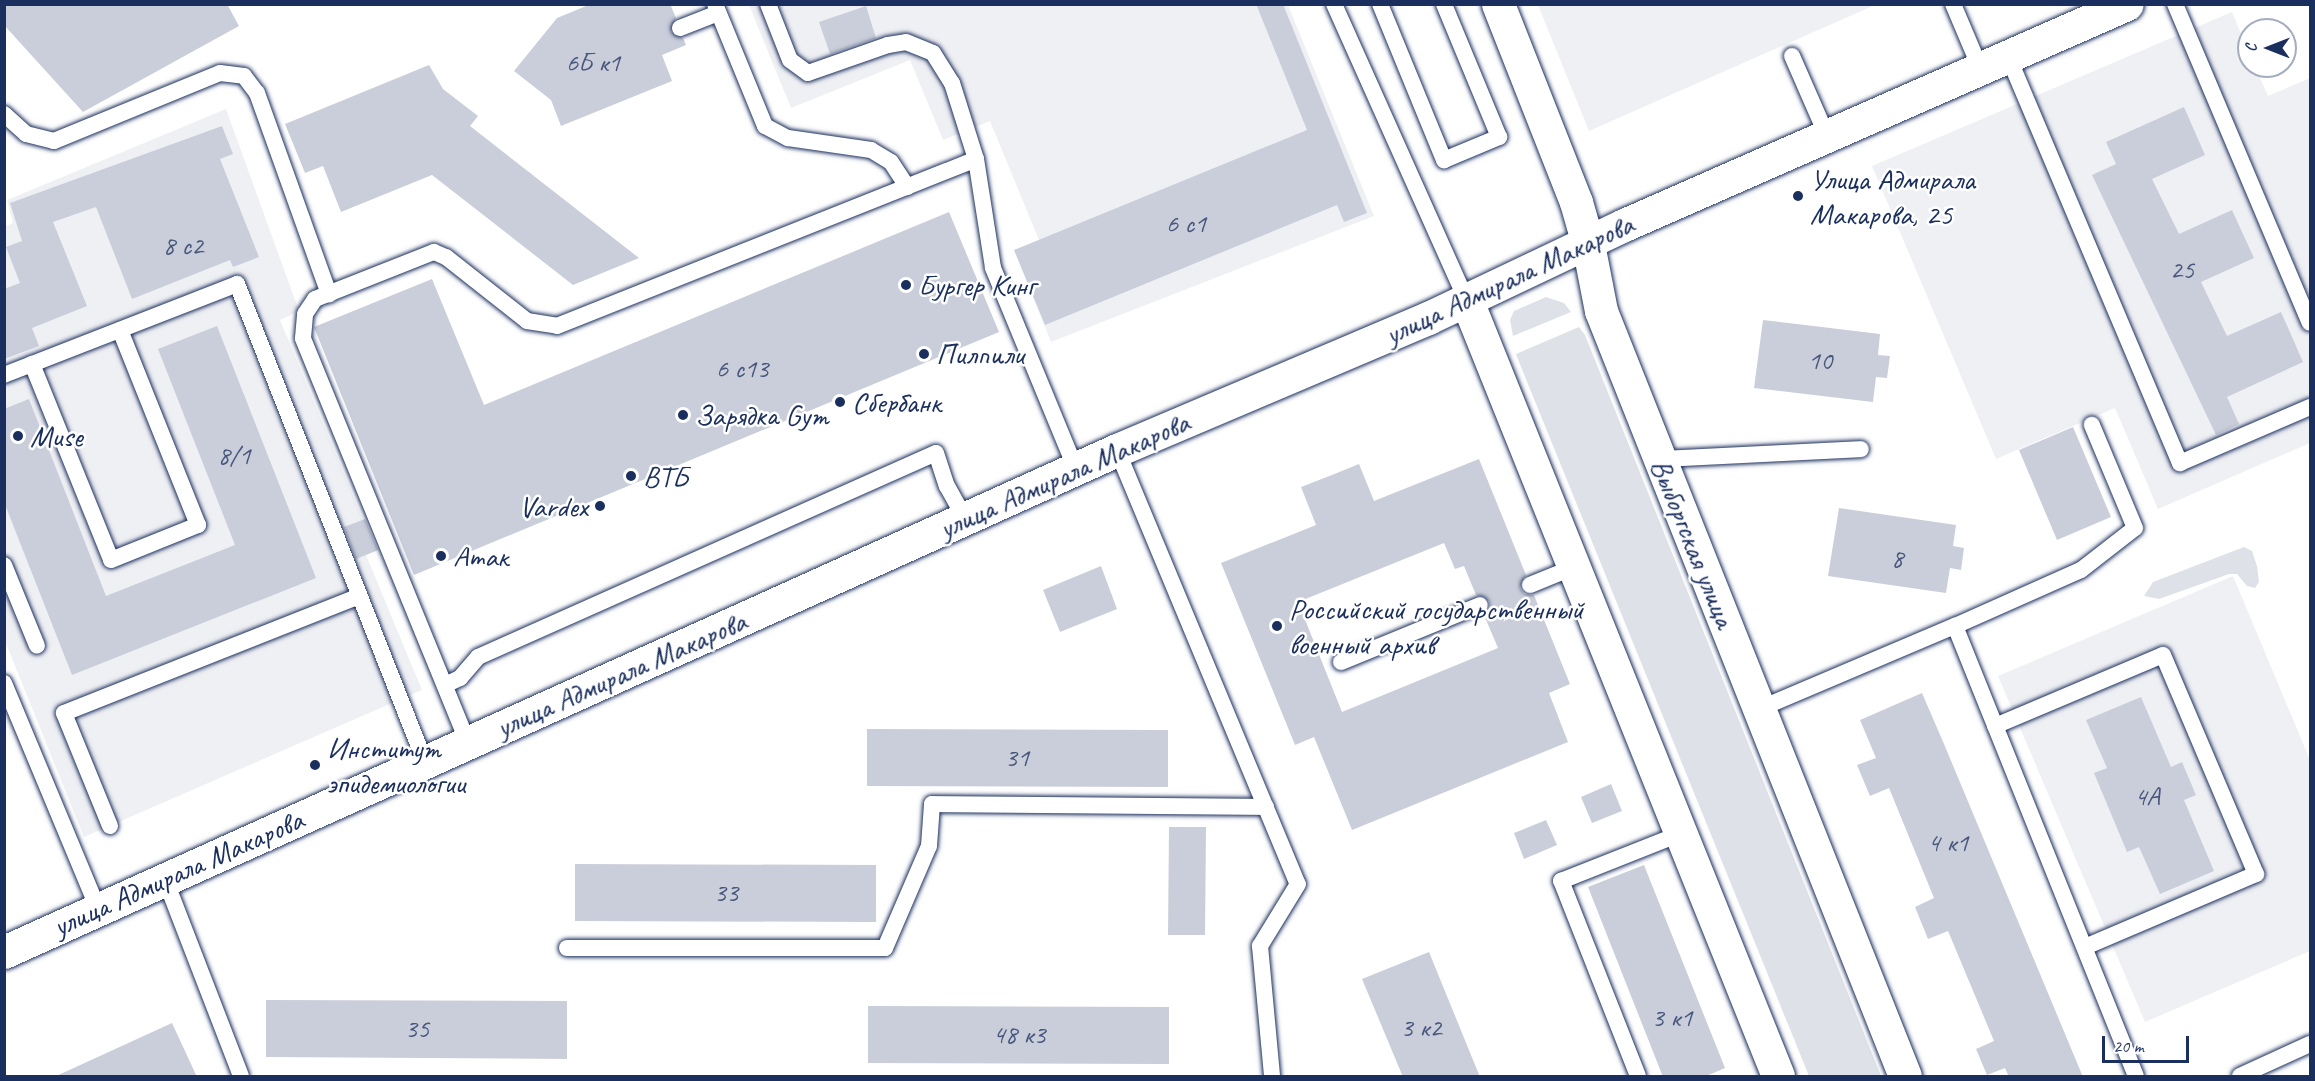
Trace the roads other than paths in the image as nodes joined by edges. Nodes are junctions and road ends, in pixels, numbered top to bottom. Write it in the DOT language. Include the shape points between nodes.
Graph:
graph roads {
  1 [pos="768,4"];
  2 [pos="1334,4"];
  3 [pos="1380,4"];
  4 [pos="1444,4"];
  5 [pos="1498,4"];
  6 [pos="1953,4"];
  7 [pos="2127,4"];
  8 [pos="2175,4"];
  9 [pos="716,9"];
  10 [pos="680,28"];
  11 [pos="1792,56"];
  12 [pos="1994,62"];
  13 [pos="4,114"];
  14 [pos="1827,136"];
  15 [pos="976,159"];
  16 [pos="907,187"];
  17 [pos="1587,244"];
  18 [pos="328,294"];
  19 [pos="1467,300"];
  20 [pos="2310,323"];
  21 [pos="120,330"];
  22 [pos="32,364"];
  23 [pos="4,375"];
  24 [pos="2310,407"];
  25 [pos="2092,425"];
  26 [pos="1861,449"];
  27 [pos="1118,450"];
  28 [pos="1660,459"];
  29 [pos="1076,469"];
  30 [pos="965,518"];
  31 [pos="4,566"];
  32 [pos="1574,567"];
  33 [pos="1530,585"];
  34 [pos="359,596"];
  35 [pos="1480,605"];
  36 [pos="1955,626"];
  37 [pos="37,646"];
  38 [pos="1341,662"];
  39 [pos="4,683"];
  40 [pos="445,685"];
  41 [pos="1758,709"];
  42 [pos="1995,726"];
  43 [pos="468,743"];
  44 [pos="425,762"];
  45 [pos="1266,807"];
  46 [pos="110,826"];
  47 [pos="1680,834"];
  48 [pos="165,879"];
  49 [pos="98,909"];
  50 [pos="2085,947"];
  51 [pos="567,948"];
  52 [pos="4,951"];
  53 [pos="2310,1044"];
  54 [pos="241,1077"];
  55 [pos="1272,1077"];
  56 [pos="1638,1077"];
  57 [pos="1778,1077"];
  58 [pos="1905,1077"];
  59 [pos="2136,1077"];
  60 [pos="2240,1077"];
  1 -- 15 [label="lane" via="790,60 808,73 906,42 933,53 952,83"];
  2 -- 19 [label="lane"];
  3 -- 4 [label="lane" via="1444,160 1499,137"];
  5 -- 17 [label="street, Выборгская улица" via="1576,202"];
  6 -- 12 [label="lane"];
  7 -- 12 [label="street, улица Адмирала Макарова"];
  8 -- 20 [label="lane"];
  9 -- 10 [label="lane"];
  9 -- 16 [label="lane" via="765,126 788,138 871,150 891,162"];
  11 -- 14 [label="lane"];
  12 -- 14 [label="street, улица Адмирала Макарова"];
  12 -- 24 [label="lane" via="2180,463"];
  13 -- 18 [label="lane" via="26,134 54,141 220,73 244,76 257,93"];
  14 -- 17 [label="street, улица Адмирала Макарова"];
  15 -- 16 [label="lane"];
  15 -- 29 [label="lane" via="993,268"];
  16 -- 18 [label="lane" via="557,326 527,321 446,257 434,252"];
  17 -- 19 [label="street, улица Адмирала Макарова"];
  17 -- 28 [label="street, Выборгская улица" via="1601,311"];
  18 -- 40 [label="lane" via="309,306 303,338"];
  19 -- 27 [label="street, улица Адмирала Макарова"];
  19 -- 32 [label="street"];
  21 -- 22 [label="lane"];
  21 -- 22 [label="lane" via="198,525 111,560"];
  21 -- 34 [label="lane" via="237,284"];
  22 -- 23 [label="lane"];
  25 -- 36 [label="lane" via="2135,528 2081,570"];
  26 -- 28 [label="lane"];
  27 -- 29 [label="street, улица Адмирала Макарова"];
  27 -- 45 [label="lane"];
  28 -- 41 [label="street, Выборгская улица"];
  29 -- 30 [label="street, улица Адмирала Макарова"];
  30 -- 40 [label="lane" via="947,486 936,453 478,657 460,678"];
  30 -- 43 [label="street, улица Адмирала Макарова"];
  31 -- 37 [label="lane"];
  32 -- 33 [label="lane"];
  32 -- 47 [label="street"];
  34 -- 44 [label="lane"];
  34 -- 46 [label="lane" via="64,712"];
  35 -- 38 [label="lane"];
  36 -- 41 [label="lane"];
  36 -- 42 [label="lane"];
  39 -- 49 [label="lane"];
  40 -- 43 [label="lane"];
  41 -- 58 [label="street, Выборгская улица"];
  42 -- 50 [label="lane"];
  42 -- 50 [label="lane" via="2163,655 2256,874"];
  43 -- 44 [label="street, улица Адмирала Макарова"];
  44 -- 48 [label="street, улица Адмирала Макарова"];
  45 -- 51 [label="lane" via="932,804 929,846 885,948"];
  45 -- 55 [label="lane" via="1298,884 1260,946"];
  47 -- 56 [label="lane" via="1561,881"];
  47 -- 57 [label="street"];
  48 -- 49 [label="street, улица Адмирала Макарова"];
  48 -- 54 [label="lane"];
  49 -- 52 [label="street, улица Адмирала Макарова"];
  50 -- 59 [label="lane"];
  53 -- 60 [label="lane"];
}
